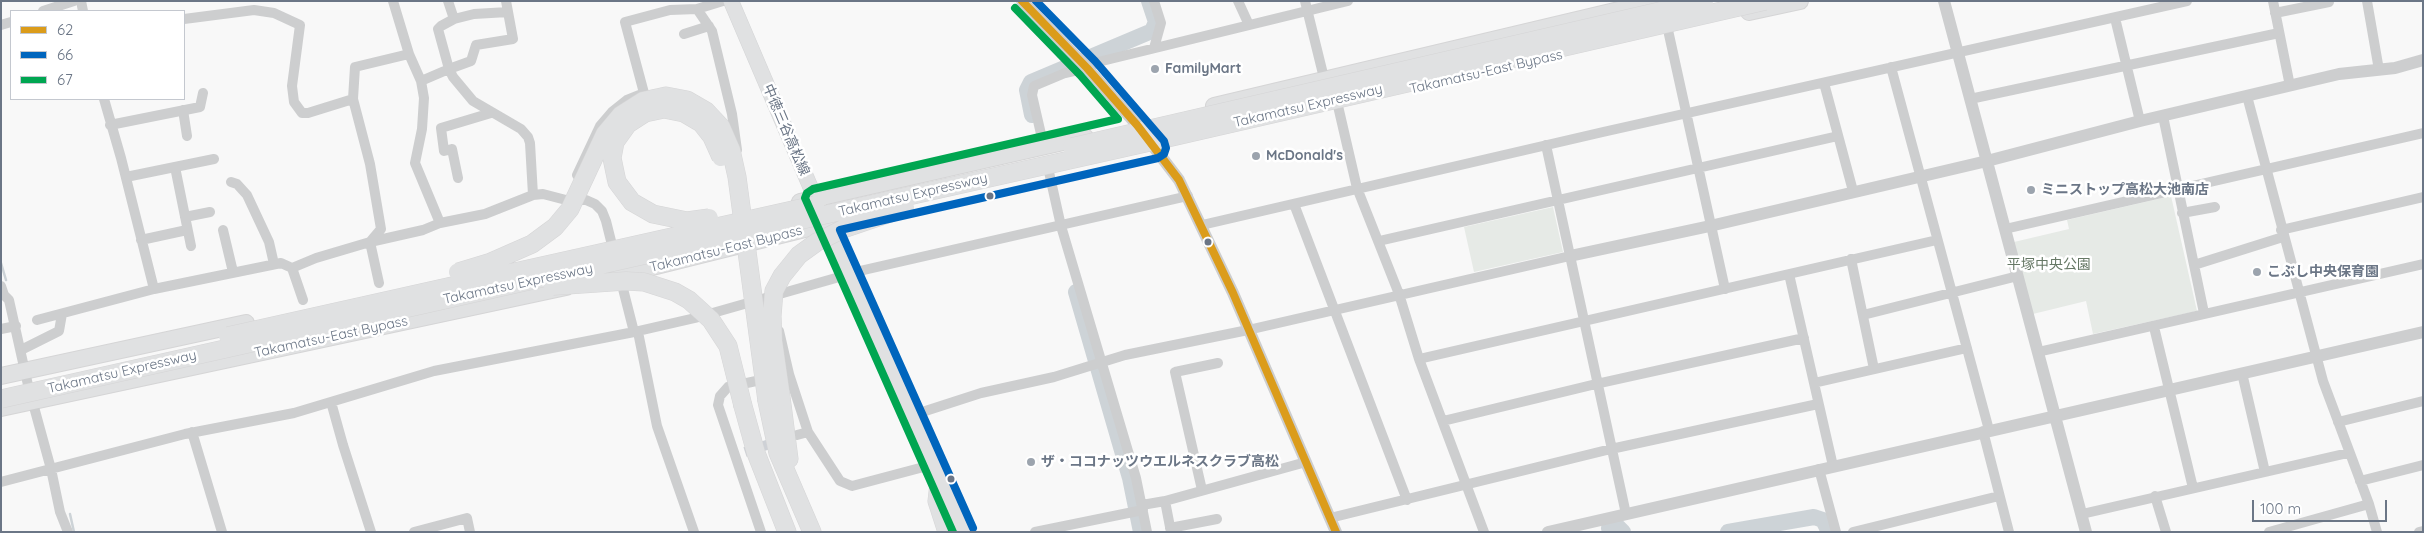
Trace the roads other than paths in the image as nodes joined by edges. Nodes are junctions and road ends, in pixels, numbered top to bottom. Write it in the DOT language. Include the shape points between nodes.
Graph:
graph roads {
  1 [pos="74,1"];
  2 [pos="393,1"];
  3 [pos="448,1"];
  4 [pos="506,1"];
  5 [pos="723,1"];
  6 [pos="731,1"];
  7 [pos="1022,1"];
  8 [pos="1154,1"];
  9 [pos="1238,1"];
  10 [pos="1348,1"];
  11 [pos="1657,1"];
  12 [pos="1704,1"];
  13 [pos="1765,1"];
  14 [pos="1800,1"];
  15 [pos="1944,1"];
  16 [pos="2187,1"];
  17 [pos="2273,1"];
  18 [pos="2367,1"];
  19 [pos="2329,2"];
  20 [pos="1626,4"];
  21 [pos="1306,6"];
  22 [pos="697,8"];
  23 [pos="47,10"];
  24 [pos="508,12"];
  25 [pos="2275,13"];
  26 [pos="2115,18"];
  27 [pos="185,19"];
  28 [pos="454,19"];
  29 [pos="1249,25"];
  30 [pos="709,26"];
  31 [pos="1668,30"];
  32 [pos="2279,33"];
  33 [pos="684,34"];
  34 [pos="1633,38"];
  35 [pos="1154,48"];
  36 [pos="1958,52"];
  37 [pos="409,54"];
  38 [pos="2423,60"];
  39 [pos="1082,64"];
  40 [pos="2126,64"];
  41 [pos="1891,67"];
  42 [pos="449,69"];
  43 [pos="2379,70"];
  44 [pos="1324,78"];
  45 [pos="421,81"];
  46 [pos="1824,82"];
  47 [pos="2290,86"];
  48 [pos="203,93"];
  49 [pos="644,93"];
  50 [pos="2246,96"];
  51 [pos="353,99"];
  52 [pos="1970,99"];
  53 [pos="104,100"];
  54 [pos="1338,106"];
  55 [pos="183,110"];
  56 [pos="491,113"];
  57 [pos="1687,113"];
  58 [pos="2162,116"];
  59 [pos="2140,121"];
  60 [pos="110,125"];
  61 [pos="1137,125"];
  62 [pos="2423,133"];
  63 [pos="187,136"];
  64 [pos="1838,136"];
  65 [pos="736,143"];
  66 [pos="1546,145"];
  67 [pos="1044,147"];
  68 [pos="1156,148"];
  69 [pos="1088,156"];
  70 [pos="214,159"];
  71 [pos="1987,161"];
  72 [pos="175,167"];
  73 [pos="1699,168"];
  74 [pos="2266,170"];
  75 [pos="1049,172"];
  76 [pos="1920,176"];
  77 [pos="126,177"];
  78 [pos="458,178"];
  79 [pos="231,182"];
  80 [pos="1357,188"];
  81 [pos="2177,190"];
  82 [pos="1853,191"];
  83 [pos="533,195"];
  84 [pos="1188,196"];
  85 [pos="2423,197"];
  86 [pos="815,199"];
  87 [pos="1559,199"];
  88 [pos="566,200"];
  89 [pos="1294,204"];
  90 [pos="2215,207"];
  91 [pos="210,212"];
  92 [pos="750,213"];
  93 [pos="2182,213"];
  94 [pos="185,217"];
  95 [pos="440,223"];
  96 [pos="730,223"];
  97 [pos="826,223"];
  98 [pos="1202,225"];
  99 [pos="1059,226"];
  100 [pos="1710,226"];
  101 [pos="2005,229"];
  102 [pos="188,230"];
  103 [pos="223,230"];
  104 [pos="2282,234"];
  105 [pos="142,240"];
  106 [pos="1937,240"];
  107 [pos="1379,241"];
  108 [pos="370,242"];
  109 [pos="612,245"];
  110 [pos="191,246"];
  111 [pos="1570,256"];
  112 [pos="1851,259"];
  113 [pos="274,264"];
  114 [pos="2423,264"];
  115 [pos="2194,265"];
  116 [pos="292,268"];
  117 [pos="233,272"];
  118 [pos="1789,274"];
  119 [pos="620,275"];
  120 [pos="848,275"];
  121 [pos="2018,276"];
  122 [pos="380,283"];
  123 [pos="1,286"];
  124 [pos="500,287"];
  125 [pos="154,289"];
  126 [pos="1725,289"];
  127 [pos="1951,292"];
  128 [pos="2299,293"];
  129 [pos="1399,294"];
  130 [pos="771,296"];
  131 [pos="304,309"];
  132 [pos="1334,310"];
  133 [pos="2204,313"];
  134 [pos="62,314"];
  135 [pos="1863,315"];
  136 [pos="37,320"];
  137 [pos="1582,320"];
  138 [pos="16,326"];
  139 [pos="2154,327"];
  140 [pos="1,329"];
  141 [pos="1248,330"];
  142 [pos="636,332"];
  143 [pos="2423,332"];
  144 [pos="1804,338"];
  145 [pos="1967,348"];
  146 [pos="21,350"];
  147 [pos="2038,352"];
  148 [pos="2316,356"];
  149 [pos="1419,359"];
  150 [pos="1098,362"];
  151 [pos="1218,363"];
  152 [pos="1874,369"];
  153 [pos="24,371"];
  154 [pos="2242,372"];
  155 [pos="789,374"];
  156 [pos="1,376"];
  157 [pos="1814,383"];
  158 [pos="1596,384"];
  159 [pos="2168,389"];
  160 [pos="1,390"];
  161 [pos="1,399"];
  162 [pos="32,401"];
  163 [pos="763,401"];
  164 [pos="2423,401"];
  165 [pos="331,402"];
  166 [pos="1818,404"];
  167 [pos="1,408"];
  168 [pos="913,414"];
  169 [pos="2055,414"];
  170 [pos="1442,421"];
  171 [pos="2338,422"];
  172 [pos="1986,430"];
  173 [pos="192,432"];
  174 [pos="808,432"];
  175 [pos="797,435"];
  176 [pos="1611,448"];
  177 [pos="2348,453"];
  178 [pos="1306,462"];
  179 [pos="2423,465"];
  180 [pos="1833,466"];
  181 [pos="51,469"];
  182 [pos="937,469"];
  183 [pos="1819,469"];
  184 [pos="2265,472"];
  185 [pos="2360,481"];
  186 [pos="1,482"];
  187 [pos="1466,484"];
  188 [pos="2193,488"];
  189 [pos="1202,490"];
  190 [pos="1999,496"];
  191 [pos="2155,496"];
  192 [pos="1407,500"];
  193 [pos="1165,501"];
  194 [pos="2369,504"];
  195 [pos="1140,509"];
  196 [pos="1626,514"];
  197 [pos="2082,514"];
  198 [pos="1330,518"];
  199 [pos="1217,519"];
  200 [pos="1171,530"];
  201 [pos="1564,530"];
  202 [pos="2423,531"];
  203 [pos="68,532"];
  204 [pos="222,532"];
  205 [pos="371,532"];
  206 [pos="414,532"];
  207 [pos="470,532"];
  208 [pos="694,532"];
  209 [pos="761,532"];
  210 [pos="787,532"];
  211 [pos="812,532"];
  212 [pos="947,532"];
  213 [pos="964,532"];
  214 [pos="1035,532"];
  215 [pos="1148,532"];
  216 [pos="1336,532"];
  217 [pos="1484,532"];
  218 [pos="1548,532"];
  219 [pos="1836,532"];
  220 [pos="1853,532"];
  221 [pos="2009,532"];
  222 [pos="2086,532"];
  223 [pos="2166,532"];
  224 [pos="2269,532"];
  225 [pos="2377,532"];
  226 [pos="2419,532"];
  1 -- 23 [label="street"];
  2 -- 37 [label="street"];
  3 -- 28 [label="street"];
  4 -- 24 [label="street"];
  5 -- 22 [label="street"];
  6 -- 86 [label="main road, 中徳三谷高松線"];
  7 -- 39 [label="street"];
  8 -- 35 [label="street" via="1161,23"];
  9 -- 29 [label="street"];
  10 -- 21 [label="street"];
  11 -- 20 [label="highway, Takamatsu-East Bypass"];
  12 -- 96 [label="highway, Takamatsu Expressway, bridge" via="957,174"];
  13 -- 69 [label="highway, Takamatsu Expressway, bridge"];
  14 -- 31 [label="highway, Takamatsu-East Bypass"];
  15 -- 36 [label="street"];
  16 -- 26 [label="street"];
  17 -- 25 [label="street"];
  18 -- 43 [label="street"];
  19 -- 25 [label="street"];
  20 -- 34 [label="street"];
  20 -- 44 [label="highway, Takamatsu-East Bypass"];
  21 -- 29 [label="street"];
  21 -- 44 [label="street"];
  22 -- 30 [label="street"];
  22 -- 49 [label="street" via="670,10 625,22"];
  24 -- 28 [label="street"];
  24 -- 42 [label="street" via="513,39 476,45 471,61"];
  25 -- 32 [label="street"];
  26 -- 36 [label="street"];
  26 -- 40 [label="street"];
  27 -- 51 [label="street" via="254,10 274,13 300,25 292,86 294,102 302,113 308,113"];
  28 -- 42 [label="street" via="438,29"];
  29 -- 35 [label="street"];
  30 -- 33 [label="street"];
  30 -- 65 [label="street" via="732,114"];
  31 -- 34 [label="highway, Takamatsu-East Bypass"];
  31 -- 57 [label="street"];
  32 -- 40 [label="street"];
  32 -- 47 [label="street"];
  34 -- 54 [label="highway, Takamatsu-East Bypass"];
  35 -- 39 [label="street"];
  36 -- 41 [label="street"];
  36 -- 52 [label="street"];
  37 -- 45 [label="street"];
  37 -- 51 [label="street" via="355,67"];
  38 -- 43 [label="street"];
  39 -- 61 [label="street"];
  39 -- 67 [label="street" via="1034,86 1032,94"];
  40 -- 52 [label="street"];
  40 -- 59 [label="street"];
  41 -- 46 [label="street"];
  41 -- 76 [label="street"];
  42 -- 45 [label="street"];
  42 -- 56 [label="street" via="473,101"];
  43 -- 47 [label="street" via="2339,74"];
  44 -- 61 [label="highway, Takamatsu-East Bypass"];
  45 -- 95 [label="street" via="424,98 422,129 415,163"];
  46 -- 57 [label="street"];
  46 -- 64 [label="street"];
  47 -- 50 [label="street"];
  48 -- 55 [label="street" via="200,107"];
  49 -- 65 [label="street" via="658,90 678,92 703,102 715,112"];
  49 -- 88 [label="street" via="627,100 600,126"];
  50 -- 58 [label="street"];
  50 -- 74 [label="street"];
  51 -- 108 [label="street" via="370,164 381,229"];
  52 -- 71 [label="street"];
  53 -- 60 [label="street"];
  54 -- 68 [label="highway, Takamatsu-East Bypass"];
  54 -- 80 [label="street"];
  55 -- 60 [label="street"];
  55 -- 63 [label="street"];
  56 -- 78 [label="street" via="441,128 444,151 452,149"];
  56 -- 83 [label="street" via="521,129 528,137"];
  57 -- 66 [label="street"];
  57 -- 73 [label="street"];
  58 -- 59 [label="street"];
  58 -- 81 [label="street"];
  59 -- 71 [label="street"];
  60 -- 77 [label="street"];
  61 -- 67 [label="highway, Takamatsu-East Bypass"];
  61 -- 68 [label="street"];
  62 -- 74 [label="street"];
  64 -- 73 [label="street"];
  64 -- 82 [label="street"];
  65 -- 92 [label="street"];
  66 -- 80 [label="street"];
  66 -- 87 [label="street"];
  67 -- 86 [label="highway, Takamatsu-East Bypass"];
  68 -- 75 [label="highway, Takamatsu-East Bypass"];
  68 -- 84 [label="street"];
  69 -- 124 [label="highway, Takamatsu Expressway, bridge"];
  69 -- 163 [label="highway, bridge" via="877,216 834,234 799,255 774,291 773,341"];
  70 -- 72 [label="street"];
  71 -- 76 [label="street"];
  71 -- 101 [label="street"];
  72 -- 77 [label="street"];
  72 -- 94 [label="street"];
  73 -- 87 [label="street"];
  73 -- 100 [label="street"];
  74 -- 81 [label="street"];
  74 -- 104 [label="street"];
  75 -- 97 [label="highway, Takamatsu-East Bypass"];
  75 -- 99 [label="street"];
  76 -- 82 [label="street"];
  76 -- 106 [label="street"];
  77 -- 105 [label="street"];
  79 -- 113 [label="street" via="247,195 269,242"];
  80 -- 89 [label="street"];
  80 -- 107 [label="street"];
  81 -- 93 [label="street"];
  81 -- 101 [label="street"];
  82 -- 100 [label="street"];
  83 -- 88 [label="street"];
  83 -- 95 [label="street" via="486,214"];
  84 -- 98 [label="street"];
  84 -- 99 [label="street"];
  85 -- 104 [label="street"];
  86 -- 92 [label="highway, Takamatsu-East Bypass"];
  86 -- 97 [label="main road, 中徳三谷高松線"];
  87 -- 107 [label="street"];
  87 -- 111 [label="street"];
  88 -- 109 [label="street" via="586,200 602,210"];
  89 -- 98 [label="street"];
  89 -- 132 [label="street"];
  90 -- 93 [label="street"];
  91 -- 94 [label="street"];
  92 -- 109 [label="highway, Takamatsu-East Bypass"];
  93 -- 115 [label="street"];
  94 -- 102 [label="street"];
  95 -- 108 [label="street"];
  96 -- 131 [label="highway, Takamatsu Expressway, bridge"];
  96 -- 163 [label="highway, bridge" via="710,218 687,221 653,214 632,202 617,182 612,158 614,142 628,124 645,113 664,109 684,113 701,123 712,137 728,179"];
  97 -- 119 [label="highway, Takamatsu-East Bypass"];
  97 -- 120 [label="main road, 中徳三谷高松線"];
  98 -- 141 [label="street"];
  99 -- 120 [label="street"];
  99 -- 150 [label="street"];
  100 -- 111 [label="street"];
  100 -- 126 [label="street"];
  101 -- 121 [label="street"];
  102 -- 105 [label="street"];
  102 -- 110 [label="street"];
  103 -- 117 [label="street"];
  104 -- 115 [label="street"];
  104 -- 128 [label="street"];
  105 -- 125 [label="street"];
  106 -- 112 [label="street"];
  106 -- 127 [label="street"];
  107 -- 129 [label="street"];
  108 -- 116 [label="street"];
  108 -- 122 [label="street"];
  109 -- 119 [label="street"];
  109 -- 153 [label="highway, Takamatsu-East Bypass"];
  111 -- 129 [label="street"];
  111 -- 137 [label="street"];
  112 -- 118 [label="street"];
  112 -- 135 [label="street"];
  113 -- 116 [label="street"];
  113 -- 117 [label="street"];
  114 -- 128 [label="street"];
  115 -- 133 [label="street"];
  116 -- 131 [label="street"];
  117 -- 125 [label="street"];
  118 -- 126 [label="street"];
  118 -- 144 [label="street"];
  119 -- 142 [label="street"];
  119 -- 162 [label="highway, Takamatsu-East Bypass"];
  120 -- 130 [label="street"];
  120 -- 168 [label="main road, 中徳三谷高松線"];
  121 -- 127 [label="street"];
  121 -- 147 [label="street"];
  123 -- 138 [label="street" via="9,300"];
  124 -- 161 [label="highway, Takamatsu Expressway, bridge"];
  124 -- 163 [label="highway, bridge" via="519,292 564,284 626,281 644,282 675,292 700,308 720,332 733,363"];
  125 -- 134 [label="street"];
  126 -- 137 [label="street"];
  127 -- 135 [label="street"];
  127 -- 145 [label="street"];
  128 -- 133 [label="street"];
  128 -- 148 [label="street"];
  129 -- 132 [label="street"];
  129 -- 149 [label="street"];
  130 -- 142 [label="street"];
  130 -- 155 [label="street"];
  131 -- 160 [label="highway, Takamatsu Expressway, bridge"];
  131 -- 163 [label="highway, bridge" via="491,262 532,244 570,209 605,134 621,115 643,101 666,96 687,100 706,110 721,127 731,150 737,177"];
  132 -- 141 [label="street"];
  132 -- 192 [label="street"];
  133 -- 139 [label="street"];
  134 -- 136 [label="street"];
  134 -- 146 [label="street" via="59,331"];
  135 -- 152 [label="street"];
  137 -- 149 [label="street"];
  137 -- 158 [label="street"];
  138 -- 140 [label="street"];
  138 -- 146 [label="street"];
  139 -- 147 [label="street"];
  139 -- 159 [label="street"];
  141 -- 150 [label="street"];
  141 -- 178 [label="street"];
  142 -- 165 [label="street" via="434,371"];
  142 -- 208 [label="street" via="657,426"];
  143 -- 148 [label="street"];
  144 -- 157 [label="street"];
  144 -- 158 [label="street"];
  145 -- 152 [label="street"];
  145 -- 172 [label="street"];
  146 -- 153 [label="street"];
  147 -- 169 [label="street"];
  148 -- 154 [label="street"];
  148 -- 171 [label="street"];
  149 -- 170 [label="street"];
  150 -- 168 [label="street" via="1054,377 981,393"];
  150 -- 195 [label="street"];
  151 -- 189 [label="street" via="1175,372"];
  152 -- 157 [label="street"];
  153 -- 156 [label="highway, Takamatsu-East Bypass"];
  153 -- 162 [label="street"];
  154 -- 159 [label="street"];
  154 -- 184 [label="street"];
  155 -- 174 [label="street"];
  155 -- 209 [label="street" via="728,386 718,405 740,453"];
  157 -- 166 [label="street"];
  158 -- 170 [label="street"];
  158 -- 176 [label="street"];
  159 -- 169 [label="street"];
  159 -- 188 [label="street"];
  162 -- 167 [label="highway, Takamatsu-East Bypass"];
  162 -- 181 [label="street"];
  163 -- 210 [label="highway" via="756,453"];
  163 -- 211 [label="highway" via="778,453"];
  164 -- 171 [label="street"];
  165 -- 173 [label="street" via="294,413"];
  165 -- 205 [label="street"];
  166 -- 176 [label="street"];
  166 -- 180 [label="street"];
  168 -- 182 [label="main road, 中徳三谷高松線"];
  169 -- 172 [label="street"];
  169 -- 197 [label="street"];
  170 -- 187 [label="street"];
  171 -- 177 [label="street"];
  172 -- 180 [label="street"];
  172 -- 190 [label="street"];
  173 -- 181 [label="street"];
  173 -- 204 [label="street"];
  174 -- 175 [label="street"];
  174 -- 182 [label="street" via="834,476 852,486"];
  176 -- 187 [label="street"];
  176 -- 196 [label="street"];
  177 -- 184 [label="street"];
  177 -- 185 [label="street"];
  178 -- 189 [label="street"];
  178 -- 198 [label="street"];
  179 -- 185 [label="street"];
  180 -- 183 [label="street"];
  181 -- 186 [label="street"];
  181 -- 203 [label="street" via="60,512"];
  182 -- 212 [label="highway" via="937,501"];
  182 -- 213 [label="main road, 中徳三谷高松線"];
  183 -- 196 [label="street"];
  183 -- 219 [label="street"];
  184 -- 188 [label="street"];
  185 -- 194 [label="street"];
  187 -- 192 [label="street"];
  187 -- 217 [label="street"];
  188 -- 191 [label="street"];
  189 -- 193 [label="street"];
  190 -- 220 [label="street"];
  190 -- 221 [label="street"];
  191 -- 197 [label="street"];
  191 -- 223 [label="street"];
  192 -- 198 [label="street"];
  193 -- 195 [label="street"];
  193 -- 200 [label="street"];
  194 -- 224 [label="street"];
  194 -- 225 [label="street"];
  195 -- 214 [label="street"];
  195 -- 215 [label="street"];
  196 -- 201 [label="street"];
  197 -- 222 [label="street"];
  198 -- 216 [label="street"];
  199 -- 200 [label="street"];
  201 -- 218 [label="street"];
  202 -- 226 [label="street"];
  206 -- 207 [label="street" via="466,518"];
}
